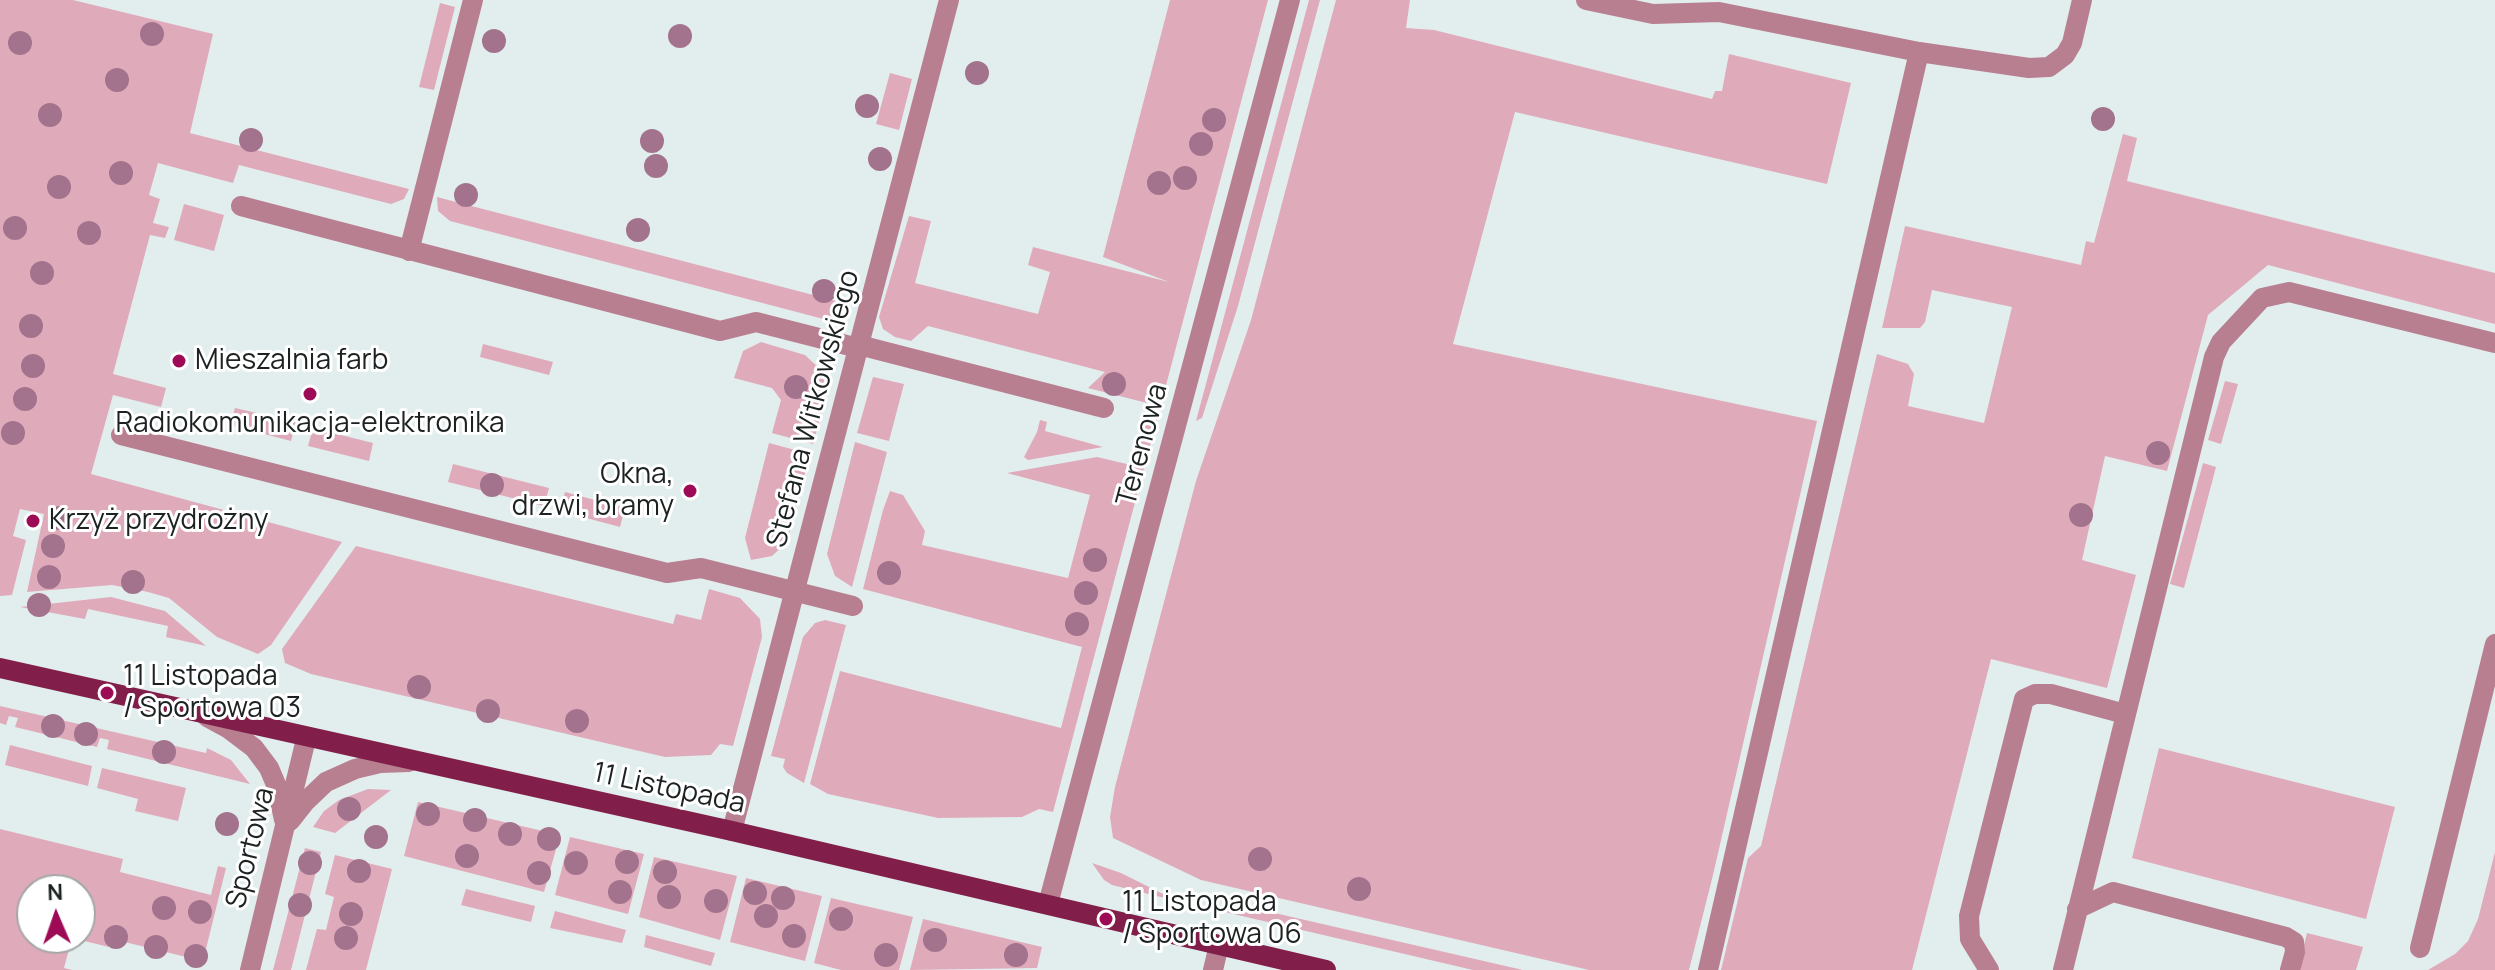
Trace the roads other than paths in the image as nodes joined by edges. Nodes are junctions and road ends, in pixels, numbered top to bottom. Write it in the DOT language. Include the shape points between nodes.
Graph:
graph roads {
  1 [pos="473,0"];
  2 [pos="949,0"];
  3 [pos="1290,0"];
  4 [pos="1586,0"];
  5 [pos="2082,0"];
  6 [pos="1919,52"];
  7 [pos="241,206"];
  8 [pos="409,251"];
  9 [pos="2495,343"];
  10 [pos="858,346"];
  11 [pos="1104,408"];
  12 [pos="121,435"];
  13 [pos="795,591"];
  14 [pos="853,606"];
  15 [pos="2495,644"];
  16 [pos="0,668"];
  17 [pos="2125,714"];
  18 [pos="204,716"];
  19 [pos="306,739"];
  20 [pos="415,762"];
  21 [pos="285,828"];
  22 [pos="732,831"];
  23 [pos="1048,904"];
  24 [pos="2077,909"];
  25 [pos="1219,945"];
  26 [pos="2420,948"];
  27 [pos="250,970"];
  28 [pos="1213,970"];
  29 [pos="1326,970"];
  30 [pos="1708,970"];
  31 [pos="1989,970"];
  32 [pos="2063,970"];
  33 [pos="2290,970"];
  1 -- 8 [label="street"];
  2 -- 10 [label="street, Stefana Witkowskiego"];
  3 -- 23 [label="street, Terenowa"];
  4 -- 6 [label="street" via="1653,14 1719,12"];
  5 -- 6 [label="street" via="2072,43 2049,67"];
  6 -- 30 [label="street"];
  7 -- 8 [label="street"];
  8 -- 10 [label="street" via="720,331 756,322"];
  9 -- 17 [label="street" via="2289,292 2262,298 2221,342 2214,357"];
  10 -- 11 [label="street"];
  10 -- 13 [label="street, Stefana Witkowskiego"];
  12 -- 13 [label="street" via="667,573 701,568"];
  13 -- 14 [label="street"];
  13 -- 22 [label="street, Stefana Witkowskiego"];
  15 -- 26 [label="street"];
  16 -- 18 [label="main road, 11 Listopada"];
  17 -- 24 [label="street"];
  17 -- 31 [label="street" via="2051,694 2024,699 1969,916 1970,939"];
  18 -- 19 [label="main road, 11 Listopada"];
  18 -- 21 [label="street" via="254,748 269,768 284,808"];
  19 -- 20 [label="main road, 11 Listopada"];
  19 -- 21 [label="street, Sportowa"];
  20 -- 21 [label="street" via="380,763 326,782"];
  20 -- 22 [label="main road, 11 Listopada"];
  21 -- 27 [label="street, Sportowa"];
  22 -- 23 [label="main road, 11 Listopada"];
  23 -- 25 [label="main road, 11 Listopada"];
  24 -- 32 [label="street"];
  24 -- 33 [label="street" via="2113,892 2286,937 2294,942"];
  25 -- 28 [label="street"];
  25 -- 29 [label="main road, 11 Listopada"];
}
